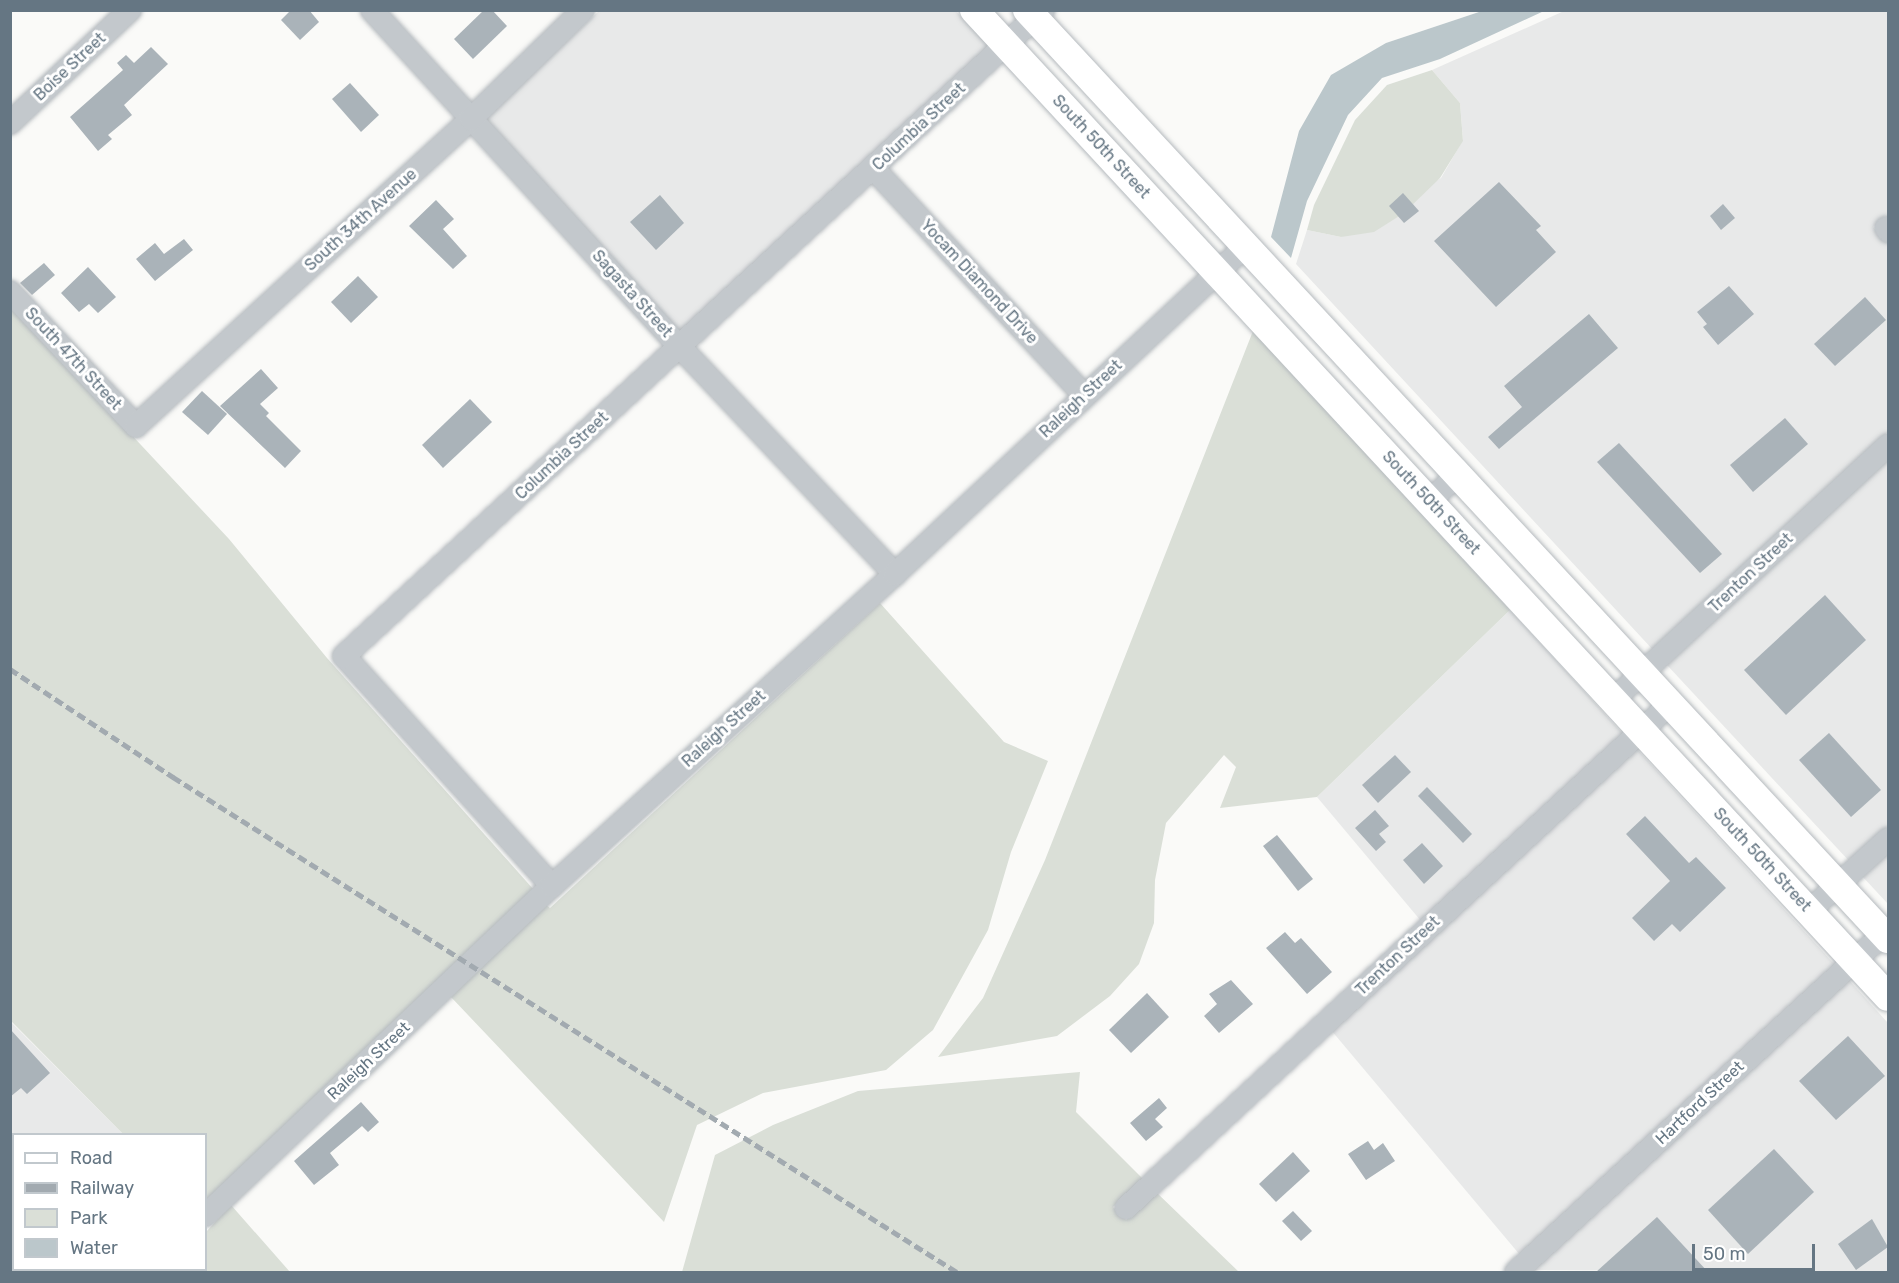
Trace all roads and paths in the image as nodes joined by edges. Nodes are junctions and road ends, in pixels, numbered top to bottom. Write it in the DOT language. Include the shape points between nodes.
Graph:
graph roads {
  1 [pos="130,10"];
  2 [pos="372,10"];
  3 [pos="583,10"];
  4 [pos="974,10"];
  5 [pos="1035,13"];
  6 [pos="1006,45"];
  7 [pos="471,119"];
  8 [pos="10,123"];
  9 [pos="874,169"];
  10 [pos="1246,246"];
  11 [pos="1217,273"];
  12 [pos="10,292"];
  13 [pos="680,347"];
  14 [pos="1084,395"];
  15 [pos="136,426"];
  16 [pos="1888,446"];
  17 [pos="1458,475"];
  18 [pos="1429,501"];
  19 [pos="895,574"];
  20 [pos="1642,674"];
  21 [pos="1613,700"];
  22 [pos="1670,704"];
  23 [pos="1641,730"];
  24 [pos="1888,840"];
  25 [pos="552,886"];
  26 [pos="1839,886"];
  27 [pos="1809,911"];
  28 [pos="1886,937"];
  29 [pos="1855,960"];
  30 [pos="1888,997"];
  31 [pos="1126,1208"];
  32 [pos="207,1214"];
  33 [pos="1516,1272"];
  1 -- 8 [label="street, Boise Street"];
  2 -- 7 [label="street, Sagasta Street"];
  3 -- 7 [label="street, South 34th Avenue"];
  4 -- 6 [label="main road, South 50th Street"];
  5 -- 6 [label="street, Columbia Street"];
  5 -- 10 [label="main road"];
  6 -- 9 [label="street, Columbia Street"];
  6 -- 11 [label="main road, South 50th Street"];
  7 -- 13 [label="street, Sagasta Street"];
  7 -- 15 [label="street, South 34th Avenue"];
  9 -- 13 [label="street, Columbia Street"];
  9 -- 14 [label="street, Yocam Diamond Drive"];
  10 -- 11 [label="street, Raleigh Street"];
  10 -- 17 [label="main road"];
  11 -- 14 [label="street, Raleigh Street"];
  11 -- 18 [label="main road, South 50th Street"];
  12 -- 15 [label="street, South 47th Street"];
  13 -- 19 [label="street, Sagasta Street"];
  13 -- 25 [label="street, Columbia Street" via="344,657"];
  14 -- 19 [label="street, Raleigh Street"];
  16 -- 20 [label="street, Trenton Street"];
  17 -- 18 [label="street"];
  17 -- 20 [label="main road"];
  18 -- 21 [label="main road, South 50th Street"];
  19 -- 25 [label="street, Raleigh Street"];
  20 -- 21 [label="street, Trenton Street"];
  20 -- 22 [label="main road"];
  21 -- 23 [label="main road, South 50th Street"];
  22 -- 23 [label="street, Trenton Street"];
  22 -- 26 [label="main road"];
  23 -- 27 [label="main road, South 50th Street"];
  23 -- 31 [label="street, Trenton Street"];
  24 -- 26 [label="street"];
  25 -- 32 [label="street, Raleigh Street"];
  26 -- 27 [label="street"];
  26 -- 28 [label="main road"];
  27 -- 29 [label="main road, South 50th Street"];
  28 -- 29 [label="street, Hartford Street"];
  29 -- 30 [label="main road, South 50th Street"];
  29 -- 33 [label="street, Hartford Street"];
}
